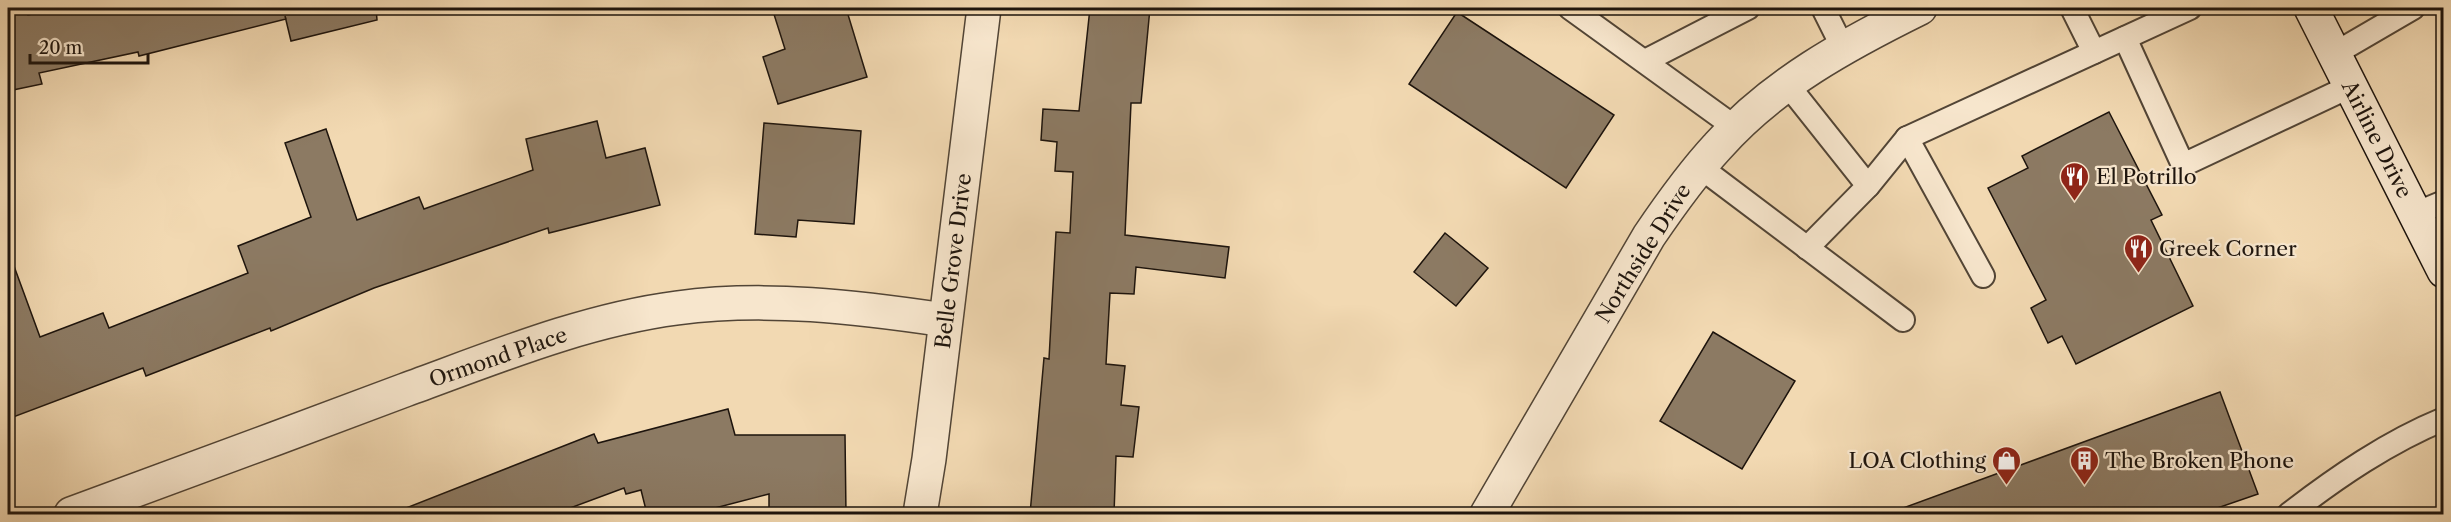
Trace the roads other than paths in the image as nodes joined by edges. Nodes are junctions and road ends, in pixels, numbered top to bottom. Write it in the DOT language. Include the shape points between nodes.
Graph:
graph roads {
  1 [pos="984,8"];
  2 [pos="1570,8"];
  3 [pos="1748,8"];
  4 [pos="1823,8"];
  5 [pos="2072,8"];
  6 [pos="2190,8"];
  7 [pos="2311,8"];
  8 [pos="2413,8"];
  9 [pos="1904,11"];
  10 [pos="2125,38"];
  11 [pos="1843,48"];
  12 [pos="2094,52"];
  13 [pos="2334,54"];
  14 [pos="1645,61"];
  15 [pos="1787,84"];
  16 [pos="2351,86"];
  17 [pos="1736,128"];
  18 [pos="1907,138"];
  19 [pos="1700,167"];
  20 [pos="1868,186"];
  21 [pos="2429,208"];
  22 [pos="1807,248"];
  23 [pos="2444,271"];
  24 [pos="1983,276"];
  25 [pos="945,320"];
  26 [pos="1903,320"];
  27 [pos="2444,419"];
  28 [pos="71,514"];
  29 [pos="920,514"];
  30 [pos="1487,514"];
  31 [pos="2289,514"];
  1 -- 25 [label="street, Belle Grove Drive"];
  2 -- 14 [label="lane"];
  3 -- 14 [label="lane"];
  4 -- 11 [label="lane"];
  5 -- 12 [label="lane"];
  6 -- 10 [label="lane"];
  7 -- 13 [label="street, Airline Drive"];
  8 -- 13 [label="lane"];
  9 -- 11 [label="street, Northside Drive"];
  10 -- 12 [label="lane"];
  10 -- 16 [label="lane" via="2183,165"];
  11 -- 15 [label="street, Northside Drive"];
  12 -- 18 [label="lane"];
  13 -- 16 [label="street, Airline Drive"];
  14 -- 17 [label="lane"];
  15 -- 17 [label="street, Northside Drive"];
  15 -- 20 [label="lane"];
  16 -- 21 [label="street, Airline Drive"];
  17 -- 19 [label="street, Northside Drive"];
  18 -- 20 [label="lane"];
  18 -- 24 [label="lane"];
  19 -- 22 [label="lane"];
  19 -- 30 [label="street, Northside Drive" via="1649,236"];
  20 -- 22 [label="lane"];
  21 -- 23 [label="street, Airline Drive"];
  22 -- 26 [label="lane"];
  25 -- 28 [label="street, Ormond Place" via="860,308 766,302 676,308 579,329"];
  25 -- 29 [label="street, Belle Grove Drive"];
  27 -- 31 [label="lane" via="2416,431 2329,483"];
}
